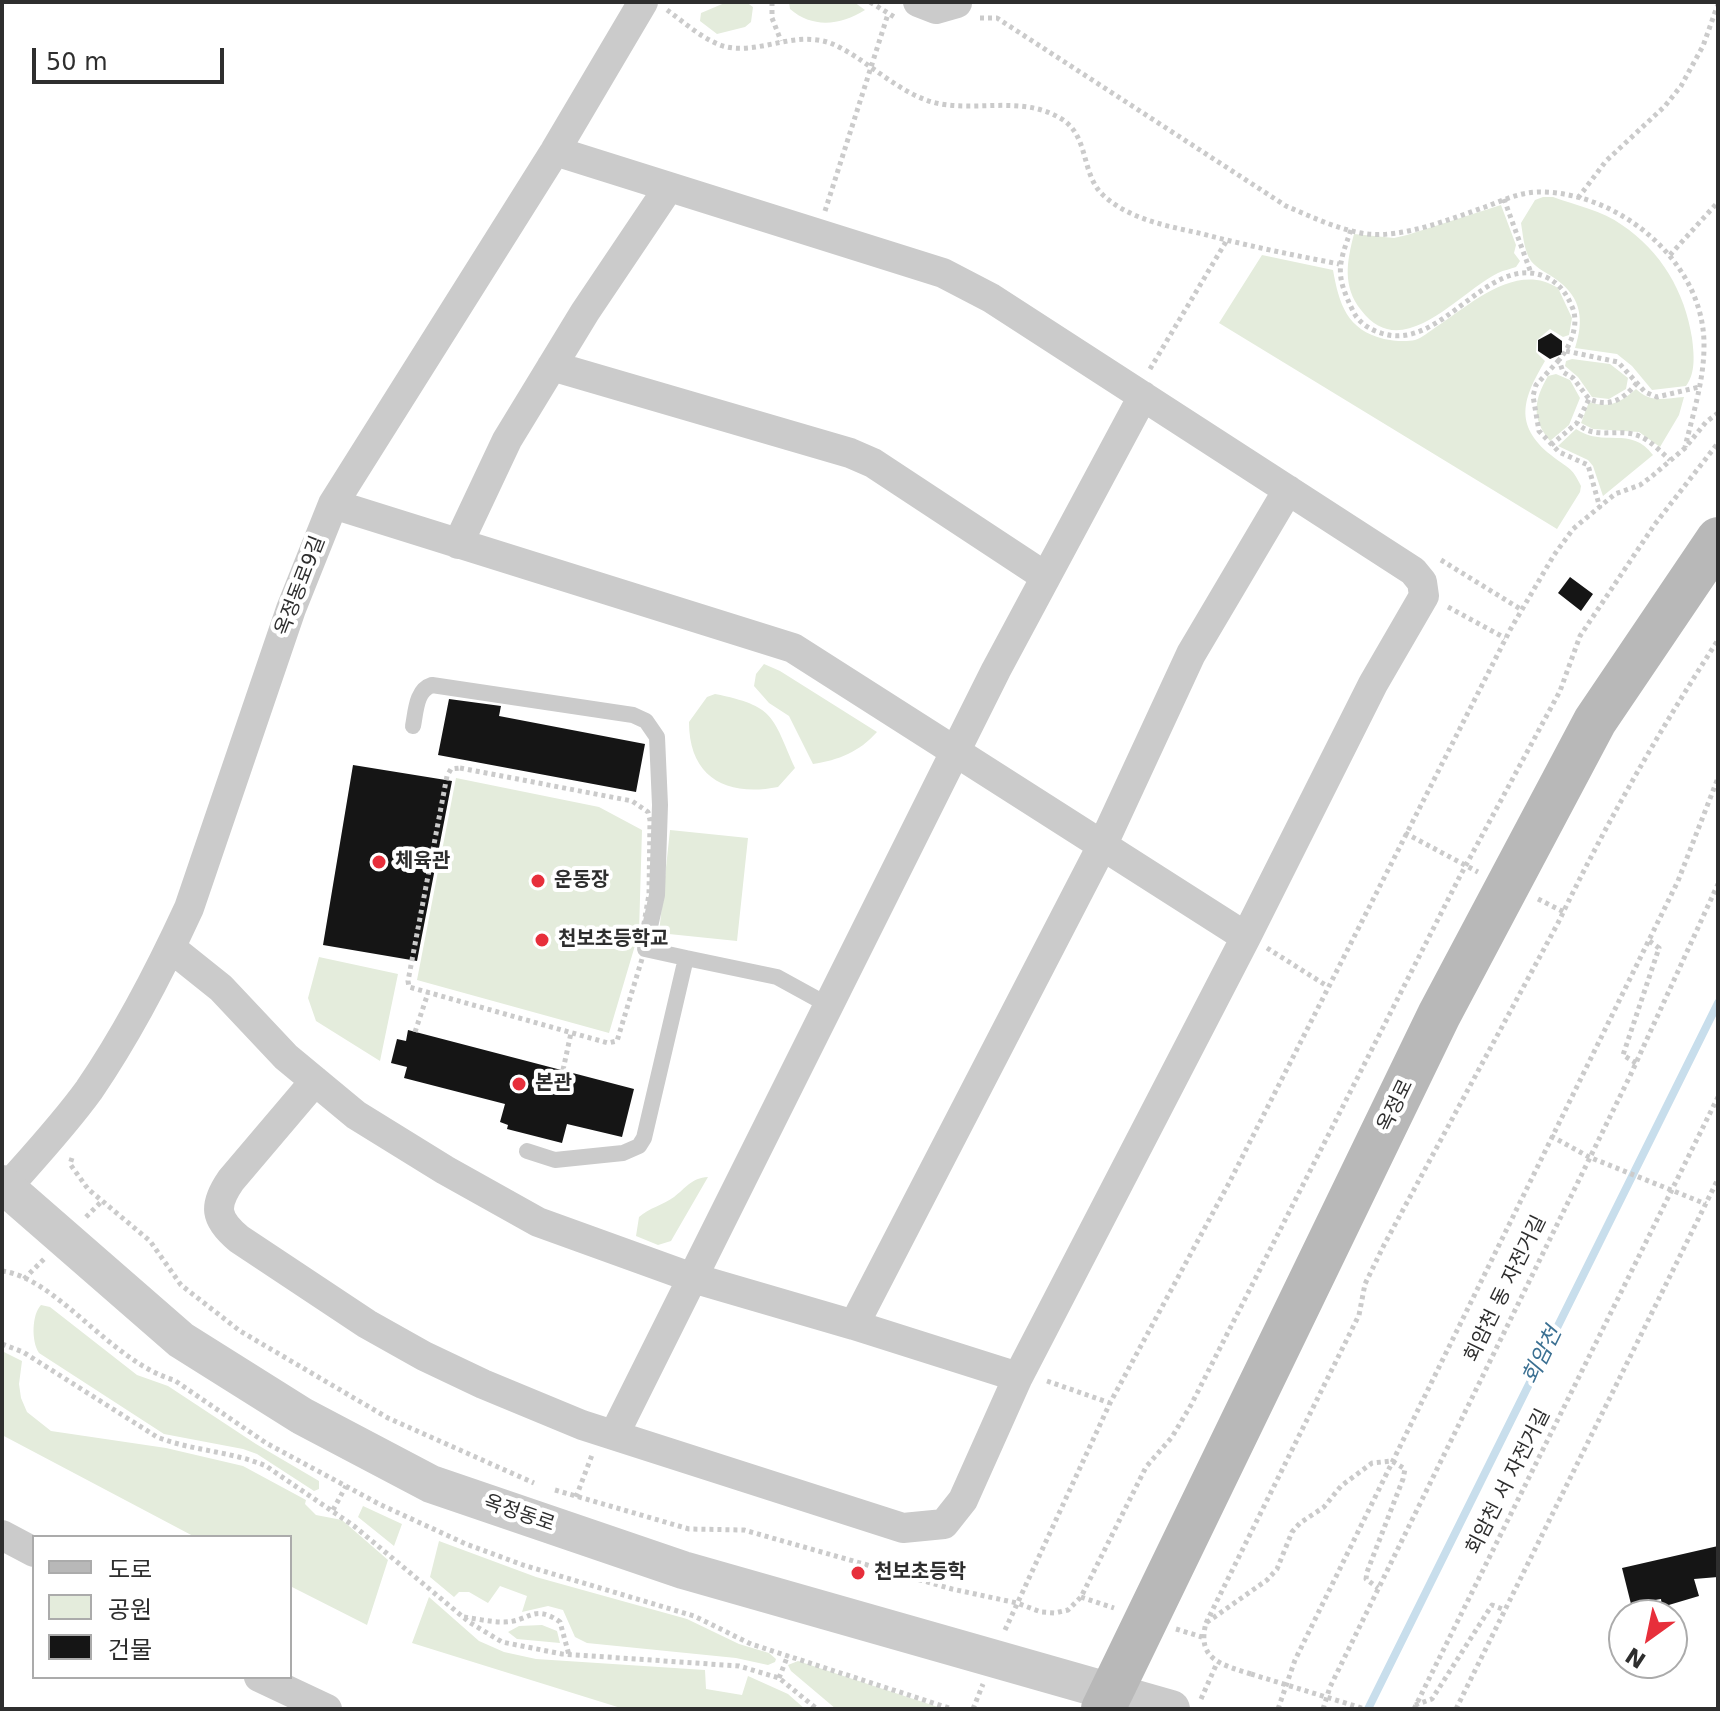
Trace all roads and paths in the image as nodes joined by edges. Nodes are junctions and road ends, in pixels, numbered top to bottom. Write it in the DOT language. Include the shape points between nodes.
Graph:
graph roads {
  1 [pos="643,2"];
  2 [pos="663,2"];
  3 [pos="772,2"];
  4 [pos="870,2"];
  5 [pos="1718,4"];
  6 [pos="964,11"];
  7 [pos="910,12"];
  8 [pos="888,14"];
  9 [pos="781,41"];
  10 [pos="871,69"];
  11 [pos="555,151"];
  12 [pos="669,187"];
  13 [pos="1578,198"];
  14 [pos="1504,199"];
  15 [pos="1718,202"];
  16 [pos="824,215"];
  17 [pos="1351,230"];
  18 [pos="1227,240"];
  19 [pos="1670,255"];
  20 [pos="1339,264"];
  21 [pos="1531,273"];
  22 [pos="1566,351"];
  23 [pos="1561,358"];
  24 [pos="552,366"];
  25 [pos="1637,383"];
  26 [pos="1144,386"];
  27 [pos="1700,387"];
  28 [pos="1589,399"];
  29 [pos="1718,413"];
  30 [pos="1577,423"];
  31 [pos="1718,443"];
  32 [pos="1551,445"];
  33 [pos="1685,448"];
  34 [pos="1670,460"];
  35 [pos="1288,490"];
  36 [pos="333,504"];
  37 [pos="1600,508"];
  38 [pos="1718,539"];
  39 [pos="458,544"];
  40 [pos="1046,577"];
  41 [pos="1718,640"];
  42 [pos="413,726"];
  43 [pos="954,753"];
  44 [pos="1718,778"];
  45 [pos="1405,833"];
  46 [pos="1102,846"];
  47 [pos="1466,866"];
  48 [pos="1718,884"];
  49 [pos="1246,937"];
  50 [pos="1648,940"];
  51 [pos="171,948"];
  52 [pos="645,949"];
  53 [pos="686,958"];
  54 [pos="428,993"];
  55 [pos="828,1005"];
  56 [pos="415,1032"];
  57 [pos="571,1033"];
  58 [pos="1636,1063"];
  59 [pos="563,1070"];
  60 [pos="315,1081"];
  61 [pos="1718,1097"];
  62 [pos="1551,1136"];
  63 [pos="527,1151"];
  64 [pos="1589,1157"];
  65 [pos="1718,1179"];
  66 [pos="3,1189"];
  67 [pos="1671,1192"];
  68 [pos="1706,1204"];
  69 [pos="693,1278"];
  70 [pos="854,1325"];
  71 [pos="2,1344"];
  72 [pos="1026,1377"];
  73 [pos="1110,1403"];
  74 [pos="605,1441"];
  75 [pos="1392,1461"];
  76 [pos="346,1486"];
  77 [pos="576,1497"];
  78 [pos="333,1510"];
  79 [pos="2,1535"];
  80 [pos="32,1551"];
  81 [pos="1378,1588"];
  82 [pos="1505,1610"];
  83 [pos="463,1617"];
  84 [pos="1206,1623"];
  85 [pos="569,1655"];
  86 [pos="788,1655"];
  87 [pos="1217,1663"];
  88 [pos="779,1678"];
  89 [pos="267,1690"];
  90 [pos="1107,1701"];
  91 [pos="1414,1707"];
  92 [pos="327,1709"];
  93 [pos="817,1709"];
  94 [pos="1171,1709"];
  95 [pos="1196,1709"];
  96 [pos="1278,1709"];
  97 [pos="1323,1709"];
  98 [pos="1365,1709"];
  99 [pos="1456,1709"];
  1 -- 11 [label="street, 옥정동로9길"];
  2 -- 9 [label="path" via="661,6 724,46"];
  3 -- 9 [label="path"];
  4 -- 8 [label="path"];
  5 -- 13 [label="path" via="1681,86 1606,161"];
  6 -- 7 [label="street"];
  6 -- 17 [label="path" via="997,18 1286,206"];
  7 -- 8 [label="path"];
  8 -- 10 [label="path"];
  9 -- 10 [label="path" via="833,44"];
  10 -- 16 [label="path"];
  10 -- 18 [label="path" via="938,104 1034,107 1061,119 1080,138 1095,184 1109,199 1145,219"];
  11 -- 12 [label="street"];
  11 -- 36 [label="street, 옥정동로9길"];
  12 -- 24 [label="street"];
  12 -- 26 [label="street" via="943,273"];
  13 -- 14 [label="path" via="1543,192"];
  13 -- 19 [label="path" via="1611,210"];
  14 -- 17 [label="path" via="1398,234"];
  14 -- 21 [label="path"];
  15 -- 19 [label="path"];
  17 -- 20 [label="path"];
  18 -- 20 [label="path"];
  18 -- 26 [label="path"];
  19 -- 27 [label="path" via="1693,291 1701,320 1705,343"];
  20 -- 21 [label="path" via="1354,314 1376,332 1396,336 1431,325 1502,279"];
  21 -- 22 [label="path" via="1556,282 1571,303 1575,316"];
  22 -- 23 [label="path"];
  22 -- 25 [label="path" via="1618,362"];
  23 -- 28 [label="path" via="1563,372"];
  23 -- 32 [label="path" via="1541,378 1533,396 1539,431"];
  24 -- 39 [label="street" via="507,440"];
  24 -- 40 [label="street" via="850,453"];
  25 -- 27 [label="path" via="1657,397"];
  25 -- 28 [label="path" via="1617,401"];
  26 -- 35 [label="street"];
  26 -- 40 [label="street"];
  27 -- 33 [label="path"];
  28 -- 30 [label="path"];
  29 -- 33 [label="path"];
  30 -- 32 [label="path"];
  30 -- 34 [label="path" via="1585,431 1636,434"];
  31 -- 47 [label="path" via="1655,524 1580,636 1560,691"];
  32 -- 37 [label="path" via="1588,465"];
  33 -- 34 [label="path"];
  34 -- 37 [label="path"];
  35 -- 46 [label="street" via="1191,654"];
  35 -- 49 [label="street" via="1413,571 1424,596 1373,684"];
  36 -- 39 [label="street"];
  36 -- 51 [label="street, 옥정동로9길"];
  37 -- 45 [label="path" via="1573,529 1546,569"];
  38 -- 90 [label="main road, 옥정로" via="1595,721 1439,1015"];
  39 -- 43 [label="street" via="783,644"];
  40 -- 43 [label="street"];
  41 -- 84 [label="path" via="1582,870 1384,1245 1365,1284 1359,1315"];
  42 -- 52 [label="lane" via="420,695 432,685 646,721 657,737 660,805 657,895"];
  43 -- 46 [label="street"];
  43 -- 55 [label="street"];
  44 -- 50 [label="path" via="1678,881"];
  45 -- 47 [label="path"];
  45 -- 73 [label="path" via="1229,1183"];
  46 -- 49 [label="street"];
  46 -- 70 [label="street"];
  47 -- 73 [label="path" via="1191,1405 1146,1467 1081,1597 1068,1610 1055,1613 1017,1603"];
  48 -- 58 [label="path, 회암천 동 자전거길"];
  49 -- 72 [label="street"];
  50 -- 58 [label="path" via="1659,948 1623,1055"];
  50 -- 62 [label="path"];
  51 -- 60 [label="street" via="221,988"];
  51 -- 66 [label="street, 옥정동로9길" via="87,1092"];
  52 -- 53 [label="lane"];
  52 -- 54 [label="path" via="641,941 649,894 650,820 642,806 456,768 447,776 408,981 411,989"];
  52 -- 57 [label="path" via="619,1039 608,1043"];
  53 -- 55 [label="lane" via="777,977"];
  53 -- 63 [label="lane" via="639,1146 623,1153 555,1160"];
  54 -- 56 [label="path"];
  54 -- 57 [label="path"];
  55 -- 69 [label="street"];
  57 -- 59 [label="path"];
  58 -- 64 [label="path, 회암천 동 자전거길"];
  60 -- 69 [label="street" via="368,1123 538,1222"];
  60 -- 74 [label="street" via="225,1189 217,1205 222,1223 367,1324 424,1356 582,1425"];
  61 -- 67 [label="path, 회암천 서 자전거길"];
  62 -- 64 [label="path"];
  62 -- 75 [label="path"];
  64 -- 67 [label="path"];
  64 -- 81 [label="path, 회암천 동 자전거길"];
  65 -- 68 [label="path"];
  66 -- 90 [label="street, 옥정동로" via="181,1340 302,1416 431,1484 683,1570 993,1657"];
  67 -- 68 [label="path"];
  67 -- 91 [label="path, 회암천 서 자전거길"];
  68 -- 82 [label="path"];
  69 -- 70 [label="street"];
  69 -- 74 [label="street"];
  70 -- 72 [label="street"];
  71 -- 78 [label="path" via="157,1437 252,1460"];
  72 -- 73 [label="path"];
  72 -- 74 [label="street" via="963,1500 944,1524 903,1528"];
  74 -- 77 [label="path"];
  75 -- 81 [label="path" via="1405,1469 1367,1572 1366,1579"];
  75 -- 84 [label="path" via="1372,1463 1341,1486 1292,1532 1267,1580"];
  75 -- 96 [label="path" via="1295,1660"];
  76 -- 78 [label="path"];
  78 -- 83 [label="path"];
  79 -- 80 [label="street"];
  81 -- 97 [label="path, 회암천 동 자전거길"];
  82 -- 91 [label="path" via="1492,1605 1432,1699"];
  82 -- 99 [label="path"];
  83 -- 85 [label="path" via="502,1642"];
  83 -- 85 [label="path" via="507,1622 543,1612 560,1622"];
  84 -- 87 [label="path" via="1202,1637"];
  85 -- 88 [label="path" via="739,1666"];
  86 -- 88 [label="path"];
  87 -- 95 [label="path"];
  87 -- 98 [label="path, bridge"];
  88 -- 93 [label="path"];
  89 -- 92 [label="street"];
  90 -- 94 [label="street"];
}
